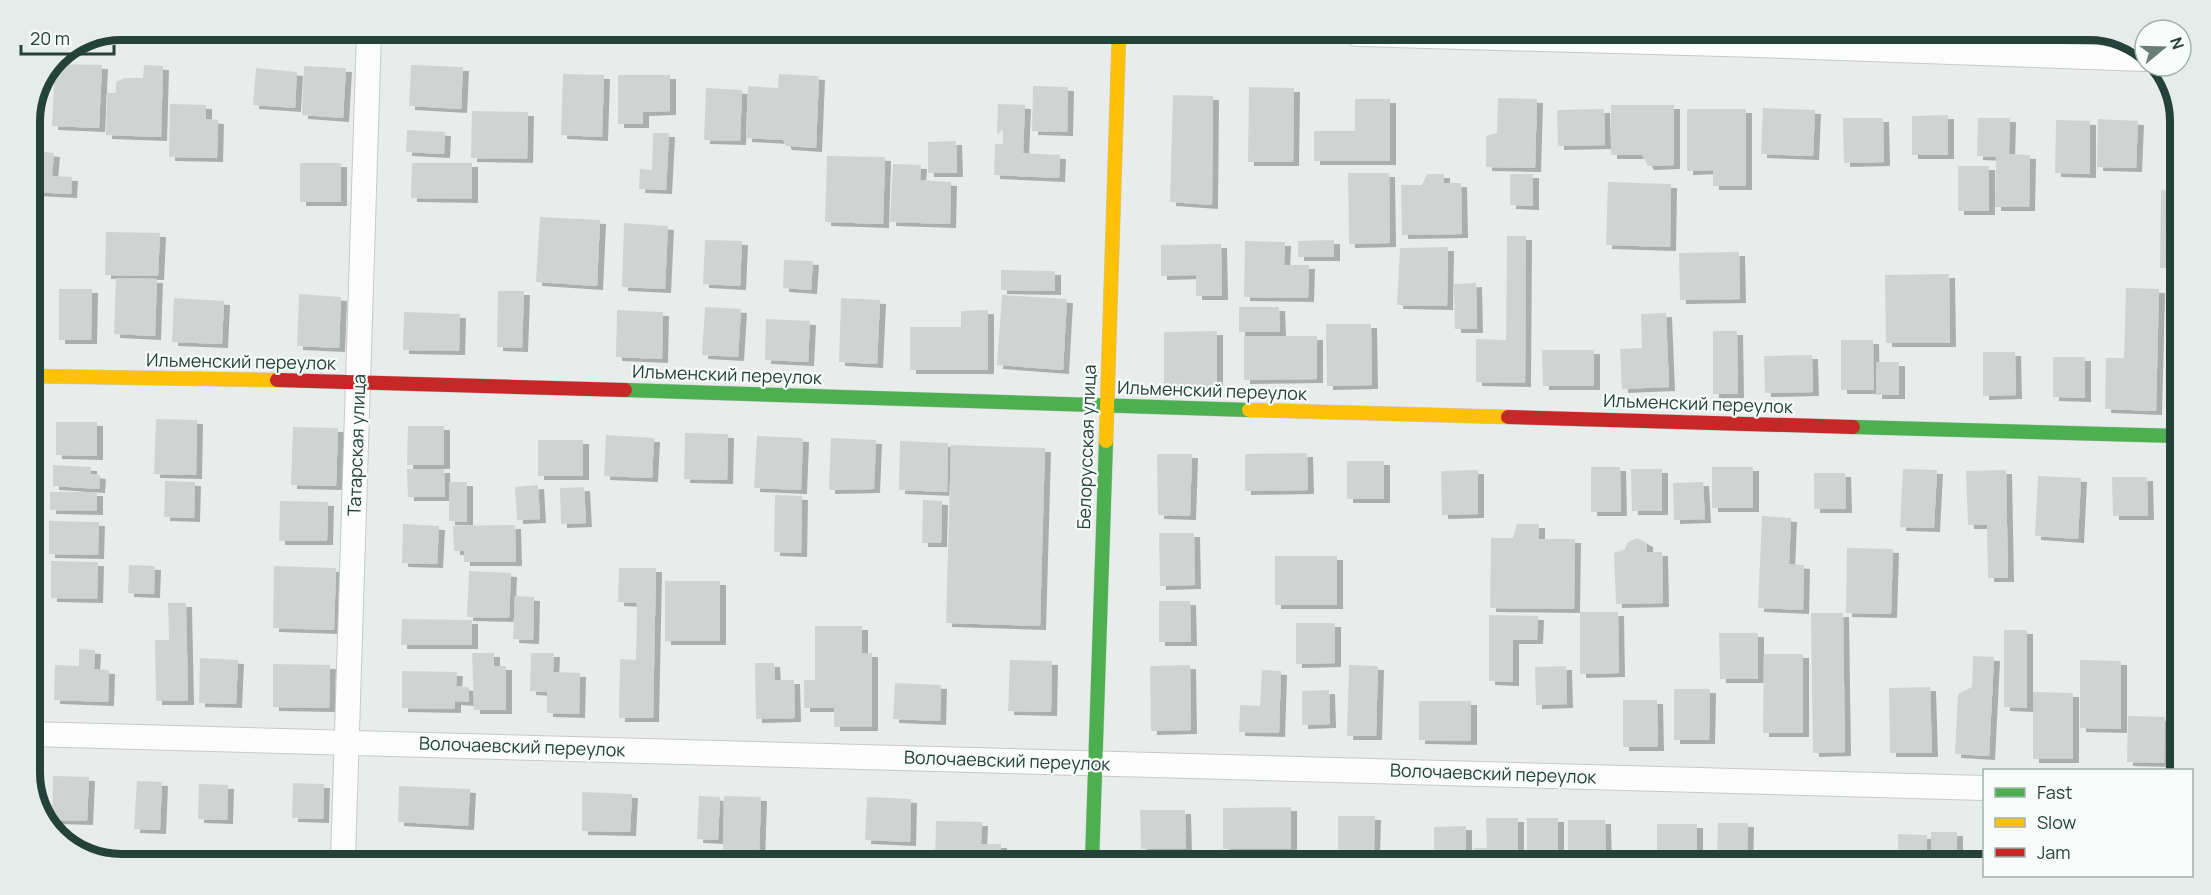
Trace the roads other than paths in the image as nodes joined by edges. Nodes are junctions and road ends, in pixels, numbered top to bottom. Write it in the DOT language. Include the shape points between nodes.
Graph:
graph roads {
  1 [pos="369,40"];
  2 [pos="1119,40"];
  3 [pos="1759,40"];
  4 [pos="2026,45"];
  5 [pos="2133,58"];
  6 [pos="40,376"];
  7 [pos="358,381"];
  8 [pos="1107,406"];
  9 [pos="2170,436"];
  10 [pos="41,734"];
  11 [pos="347,743"];
  12 [pos="1095,763"];
  13 [pos="1983,788"];
  14 [pos="343,854"];
  15 [pos="1092,854"];
  1 -- 7 [label="street, Татарская улица"];
  2 -- 8 [label="street, Белорусская улица"];
  3 -- 4 [label="street"];
  4 -- 5 [label="street"];
  6 -- 7 [label="street, Ильменский переулок"];
  7 -- 8 [label="street, Ильменский переулок"];
  7 -- 11 [label="street, Татарская улица"];
  8 -- 9 [label="street, Ильменский переулок"];
  8 -- 12 [label="street, Белорусская улица"];
  10 -- 11 [label="street, Волочаевский переулок"];
  11 -- 12 [label="street, Волочаевский переулок"];
  11 -- 14 [label="street, Татарская улица"];
  12 -- 13 [label="street, Волочаевский переулок"];
  12 -- 15 [label="street, Белорусская улица"];
}
